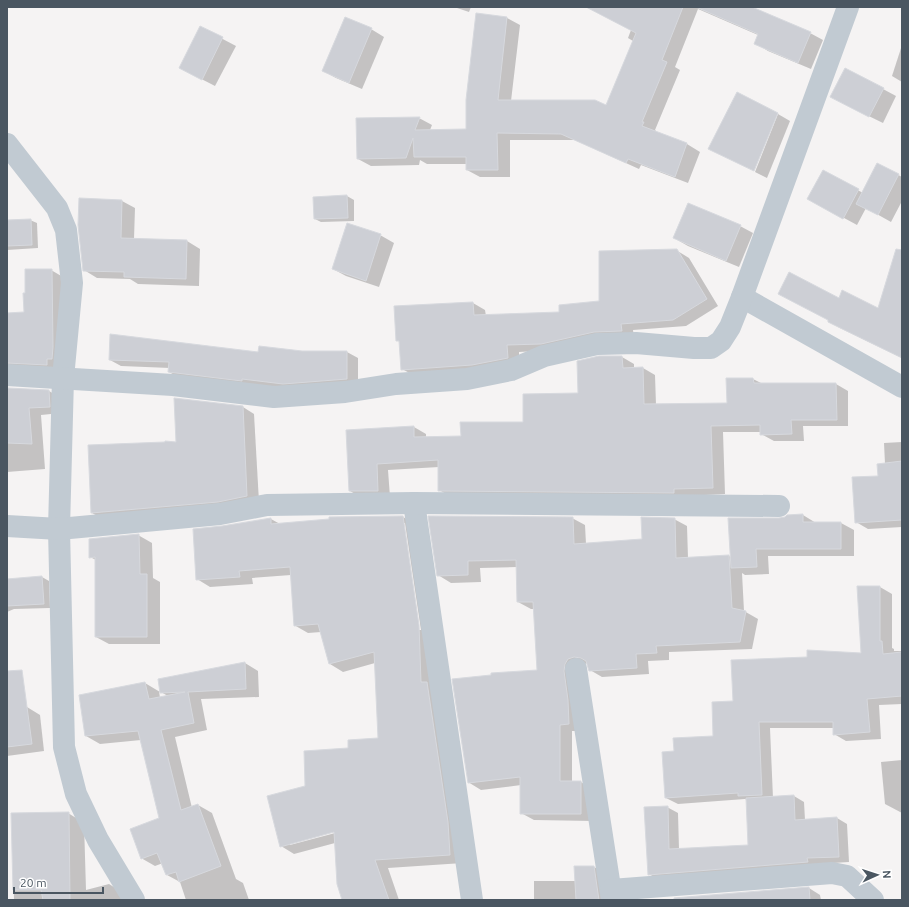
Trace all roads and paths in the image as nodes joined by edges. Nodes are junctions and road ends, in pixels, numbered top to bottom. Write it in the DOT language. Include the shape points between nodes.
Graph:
graph roads {
  1 [pos="848,7"];
  2 [pos="7,144"];
  3 [pos="742,297"];
  4 [pos="7,375"];
  5 [pos="63,378"];
  6 [pos="902,387"];
  7 [pos="414,503"];
  8 [pos="779,506"];
  9 [pos="7,526"];
  10 [pos="35,528"];
  11 [pos="59,529"];
  12 [pos="7,542"];
  13 [pos="576,669"];
  14 [pos="611,895"];
  15 [pos="134,900"];
  16 [pos="472,900"];
  17 [pos="873,900"];
  1 -- 3 [label="street"];
  2 -- 5 [label="street" via="58,208 66,230 72,283"];
  3 -- 5 [label="street" via="730,327 721,341 711,348 636,343 597,344 544,356 511,370 467,379 274,397"];
  3 -- 6 [label="street"];
  4 -- 5 [label="street"];
  5 -- 11 [label="street"];
  7 -- 8 [label="street"];
  7 -- 11 [label="street" via="267,505 220,514"];
  7 -- 16 [label="street"];
  9 -- 10 [label="street"];
  10 -- 11 [label="street"];
  10 -- 12 [label="street"];
  11 -- 15 [label="street" via="64,747 76,794 98,840"];
  13 -- 14 [label="street"];
  14 -- 17 [label="street" via="832,873 847,876"];
}
